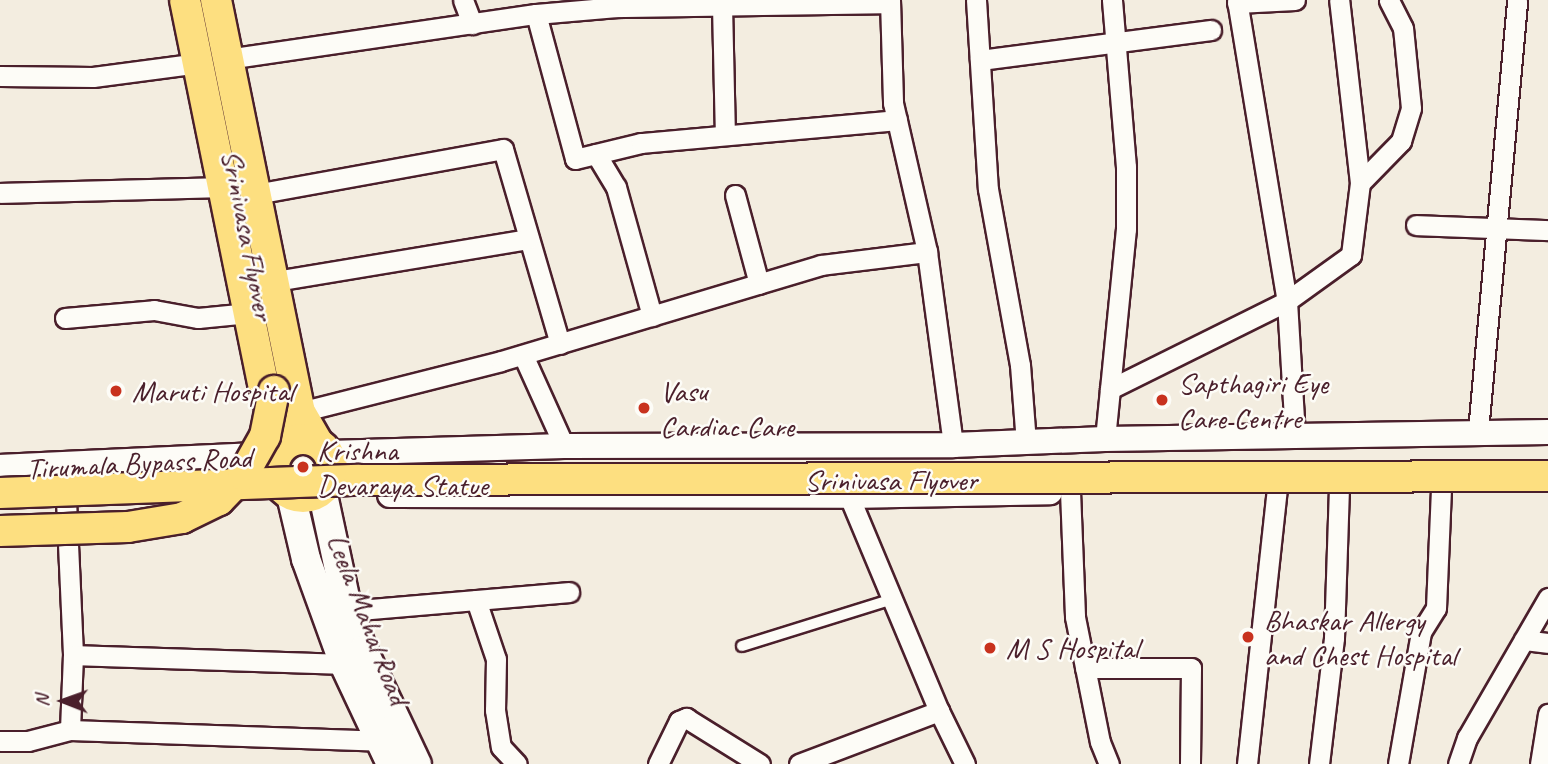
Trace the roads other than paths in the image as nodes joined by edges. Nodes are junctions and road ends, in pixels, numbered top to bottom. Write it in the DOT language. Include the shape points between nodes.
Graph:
graph roads {
  1 [pos="186,0"];
  2 [pos="200,0"];
  3 [pos="216,0"];
  4 [pos="463,0"];
  5 [pos="976,0"];
  6 [pos="1112,0"];
  7 [pos="1294,0"];
  8 [pos="1339,0"];
  9 [pos="1389,0"];
  10 [pos="1517,0"];
  11 [pos="890,1"];
  12 [pos="784,2"];
  13 [pos="1237,2"];
  14 [pos="722,5"];
  15 [pos="566,6"];
  16 [pos="536,14"];
  17 [pos="472,24"];
  18 [pos="1211,30"];
  19 [pos="1116,43"];
  20 [pos="980,60"];
  21 [pos="213,61"];
  22 [pos="0,76"];
  23 [pos="897,120"];
  24 [pos="725,135"];
  25 [pos="596,154"];
  26 [pos="1360,183"];
  27 [pos="225,187"];
  28 [pos="0,193"];
  29 [pos="256,194"];
  30 [pos="735,194"];
  31 [pos="1416,225"];
  32 [pos="1494,228"];
  33 [pos="1548,230"];
  34 [pos="529,239"];
  35 [pos="926,252"];
  36 [pos="275,281"];
  37 [pos="760,284"];
  38 [pos="1287,301"];
  39 [pos="248,313"];
  40 [pos="652,316"];
  41 [pos="65,318"];
  42 [pos="560,344"];
  43 [pos="523,355"];
  44 [pos="1110,389"];
  45 [pos="300,412"];
  46 [pos="1478,432"];
  47 [pos="1548,432"];
  48 [pos="1295,436"];
  49 [pos="1105,439"];
  50 [pos="1027,443"];
  51 [pos="953,444"];
  52 [pos="564,446"];
  53 [pos="304,447"];
  54 [pos="1548,457"];
  55 [pos="0,467"];
  56 [pos="0,475"];
  57 [pos="1548,476"];
  58 [pos="1548,487"];
  59 [pos="324,488"];
  60 [pos="1441,488"];
  61 [pos="1339,489"];
  62 [pos="1277,490"];
  63 [pos="286,491"];
  64 [pos="1070,492"];
  65 [pos="0,493"];
  66 [pos="849,496"];
  67 [pos="66,500"];
  68 [pos="0,501"];
  69 [pos="0,531"];
  70 [pos="569,592"];
  71 [pos="893,598"];
  72 [pos="1548,598"];
  73 [pos="477,600"];
  74 [pos="348,611"];
  75 [pos="1524,640"];
  76 [pos="1548,643"];
  77 [pos="742,646"];
  78 [pos="73,655"];
  79 [pos="344,664"];
  80 [pos="1085,668"];
  81 [pos="939,711"];
  82 [pos="1548,714"];
  83 [pos="70,730"];
  84 [pos="0,741"];
  85 [pos="385,753"];
  86 [pos="1543,753"];
  87 [pos="417,764"];
  88 [pos="517,764"];
  89 [pos="658,764"];
  90 [pos="760,764"];
  91 [pos="799,764"];
  92 [pos="965,764"];
  93 [pos="1109,764"];
  94 [pos="1190,764"];
  95 [pos="1247,764"];
  96 [pos="1319,764"];
  97 [pos="1398,764"];
  98 [pos="1458,764"];
  1 -- 21 [label="main road"];
  2 -- 69 [label="main road, Srinivasa Flyover, bridge" via="266,321 274,391 265,436 243,475 219,500 183,518 128,527"];
  3 -- 21 [label="main road"];
  4 -- 17 [label="street"];
  5 -- 20 [label="street"];
  6 -- 19 [label="street"];
  7 -- 13 [label="street"];
  8 -- 26 [label="street"];
  9 -- 26 [label="street" via="1403,28 1411,108 1401,141"];
  10 -- 32 [label="street"];
  11 -- 12 [label="street"];
  11 -- 23 [label="street"];
  12 -- 14 [label="street"];
  13 -- 38 [label="street"];
  14 -- 15 [label="street"];
  14 -- 24 [label="street"];
  15 -- 16 [label="street"];
  16 -- 17 [label="street"];
  16 -- 25 [label="street" via="575,159"];
  17 -- 21 [label="street"];
  18 -- 19 [label="street"];
  19 -- 20 [label="street"];
  19 -- 44 [label="street" via="1126,229"];
  20 -- 50 [label="street" via="988,189 1020,365"];
  21 -- 22 [label="street" via="93,77"];
  21 -- 27 [label="main road"];
  21 -- 29 [label="main road"];
  23 -- 24 [label="street"];
  23 -- 35 [label="street"];
  24 -- 25 [label="street" via="641,143"];
  25 -- 40 [label="street" via="616,187"];
  26 -- 38 [label="street" via="1351,254"];
  27 -- 28 [label="street"];
  27 -- 39 [label="main road"];
  29 -- 34 [label="street" via="503,149"];
  29 -- 36 [label="main road"];
  30 -- 37 [label="street"];
  31 -- 32 [label="street"];
  32 -- 33 [label="street"];
  32 -- 46 [label="street"];
  34 -- 36 [label="street"];
  34 -- 42 [label="street"];
  35 -- 37 [label="street" via="821,265"];
  35 -- 51 [label="street"];
  36 -- 45 [label="main road"];
  37 -- 40 [label="street"];
  38 -- 44 [label="street"];
  38 -- 48 [label="street"];
  39 -- 41 [label="street" via="198,318 154,310"];
  39 -- 53 [label="main road" via="266,398"];
  40 -- 42 [label="street"];
  42 -- 43 [label="street"];
  43 -- 45 [label="street"];
  43 -- 52 [label="street"];
  44 -- 49 [label="street"];
  45 -- 53 [label="main road"];
  46 -- 47 [label="street, Tirumala Bypass Road"];
  46 -- 48 [label="street, Tirumala Bypass Road"];
  48 -- 49 [label="street, Tirumala Bypass Road"];
  49 -- 50 [label="street, Tirumala Bypass Road"];
  50 -- 51 [label="street, Tirumala Bypass Road"];
  51 -- 52 [label="street, Tirumala Bypass Road"];
  52 -- 53 [label="street, Tirumala Bypass Road"];
  53 -- 55 [label="street, Tirumala Bypass Road"];
  53 -- 59 [label="main road" via="332,470"];
  53 -- 63 [label="main road" via="275,474"];
  54 -- 56 [label="main road, Srinivasa Flyover" via="533,461"];
  57 -- 65 [label="main road, Srinivasa Flyover, bridge" via="359,480"];
  58 -- 60 [label="street"];
  59 -- 63 [label="main road" via="302,498"];
  59 -- 66 [label="street" via="355,494"];
  59 -- 74 [label="main road, Leela Mahal Road"];
  60 -- 61 [label="street"];
  60 -- 97 [label="street" via="1436,608 1421,632"];
  61 -- 62 [label="street"];
  61 -- 96 [label="street" via="1334,638"];
  62 -- 64 [label="street"];
  62 -- 95 [label="street"];
  63 -- 67 [label="street, Tirumala Bypass Road"];
  63 -- 79 [label="main road, Leela Mahal Road"];
  64 -- 66 [label="street"];
  64 -- 80 [label="street" via="1075,617"];
  66 -- 71 [label="street"];
  67 -- 68 [label="street, Tirumala Bypass Road"];
  67 -- 78 [label="street"];
  70 -- 73 [label="street"];
  71 -- 77 [label="lane"];
  71 -- 81 [label="street"];
  72 -- 75 [label="street"];
  73 -- 74 [label="street"];
  73 -- 88 [label="street" via="496,659 495,709 501,747"];
  74 -- 87 [label="main road, Leela Mahal Road"];
  75 -- 76 [label="street"];
  75 -- 98 [label="street" via="1467,738"];
  78 -- 79 [label="street"];
  78 -- 83 [label="street"];
  79 -- 85 [label="main road, Leela Mahal Road"];
  80 -- 93 [label="street"];
  80 -- 94 [label="street" via="1191,668"];
  81 -- 91 [label="street"];
  81 -- 92 [label="street"];
  82 -- 86 [label="street"];
  83 -- 84 [label="street" via="28,741"];
  83 -- 85 [label="street"];
  89 -- 90 [label="street" via="679,721 686,718"];
}
